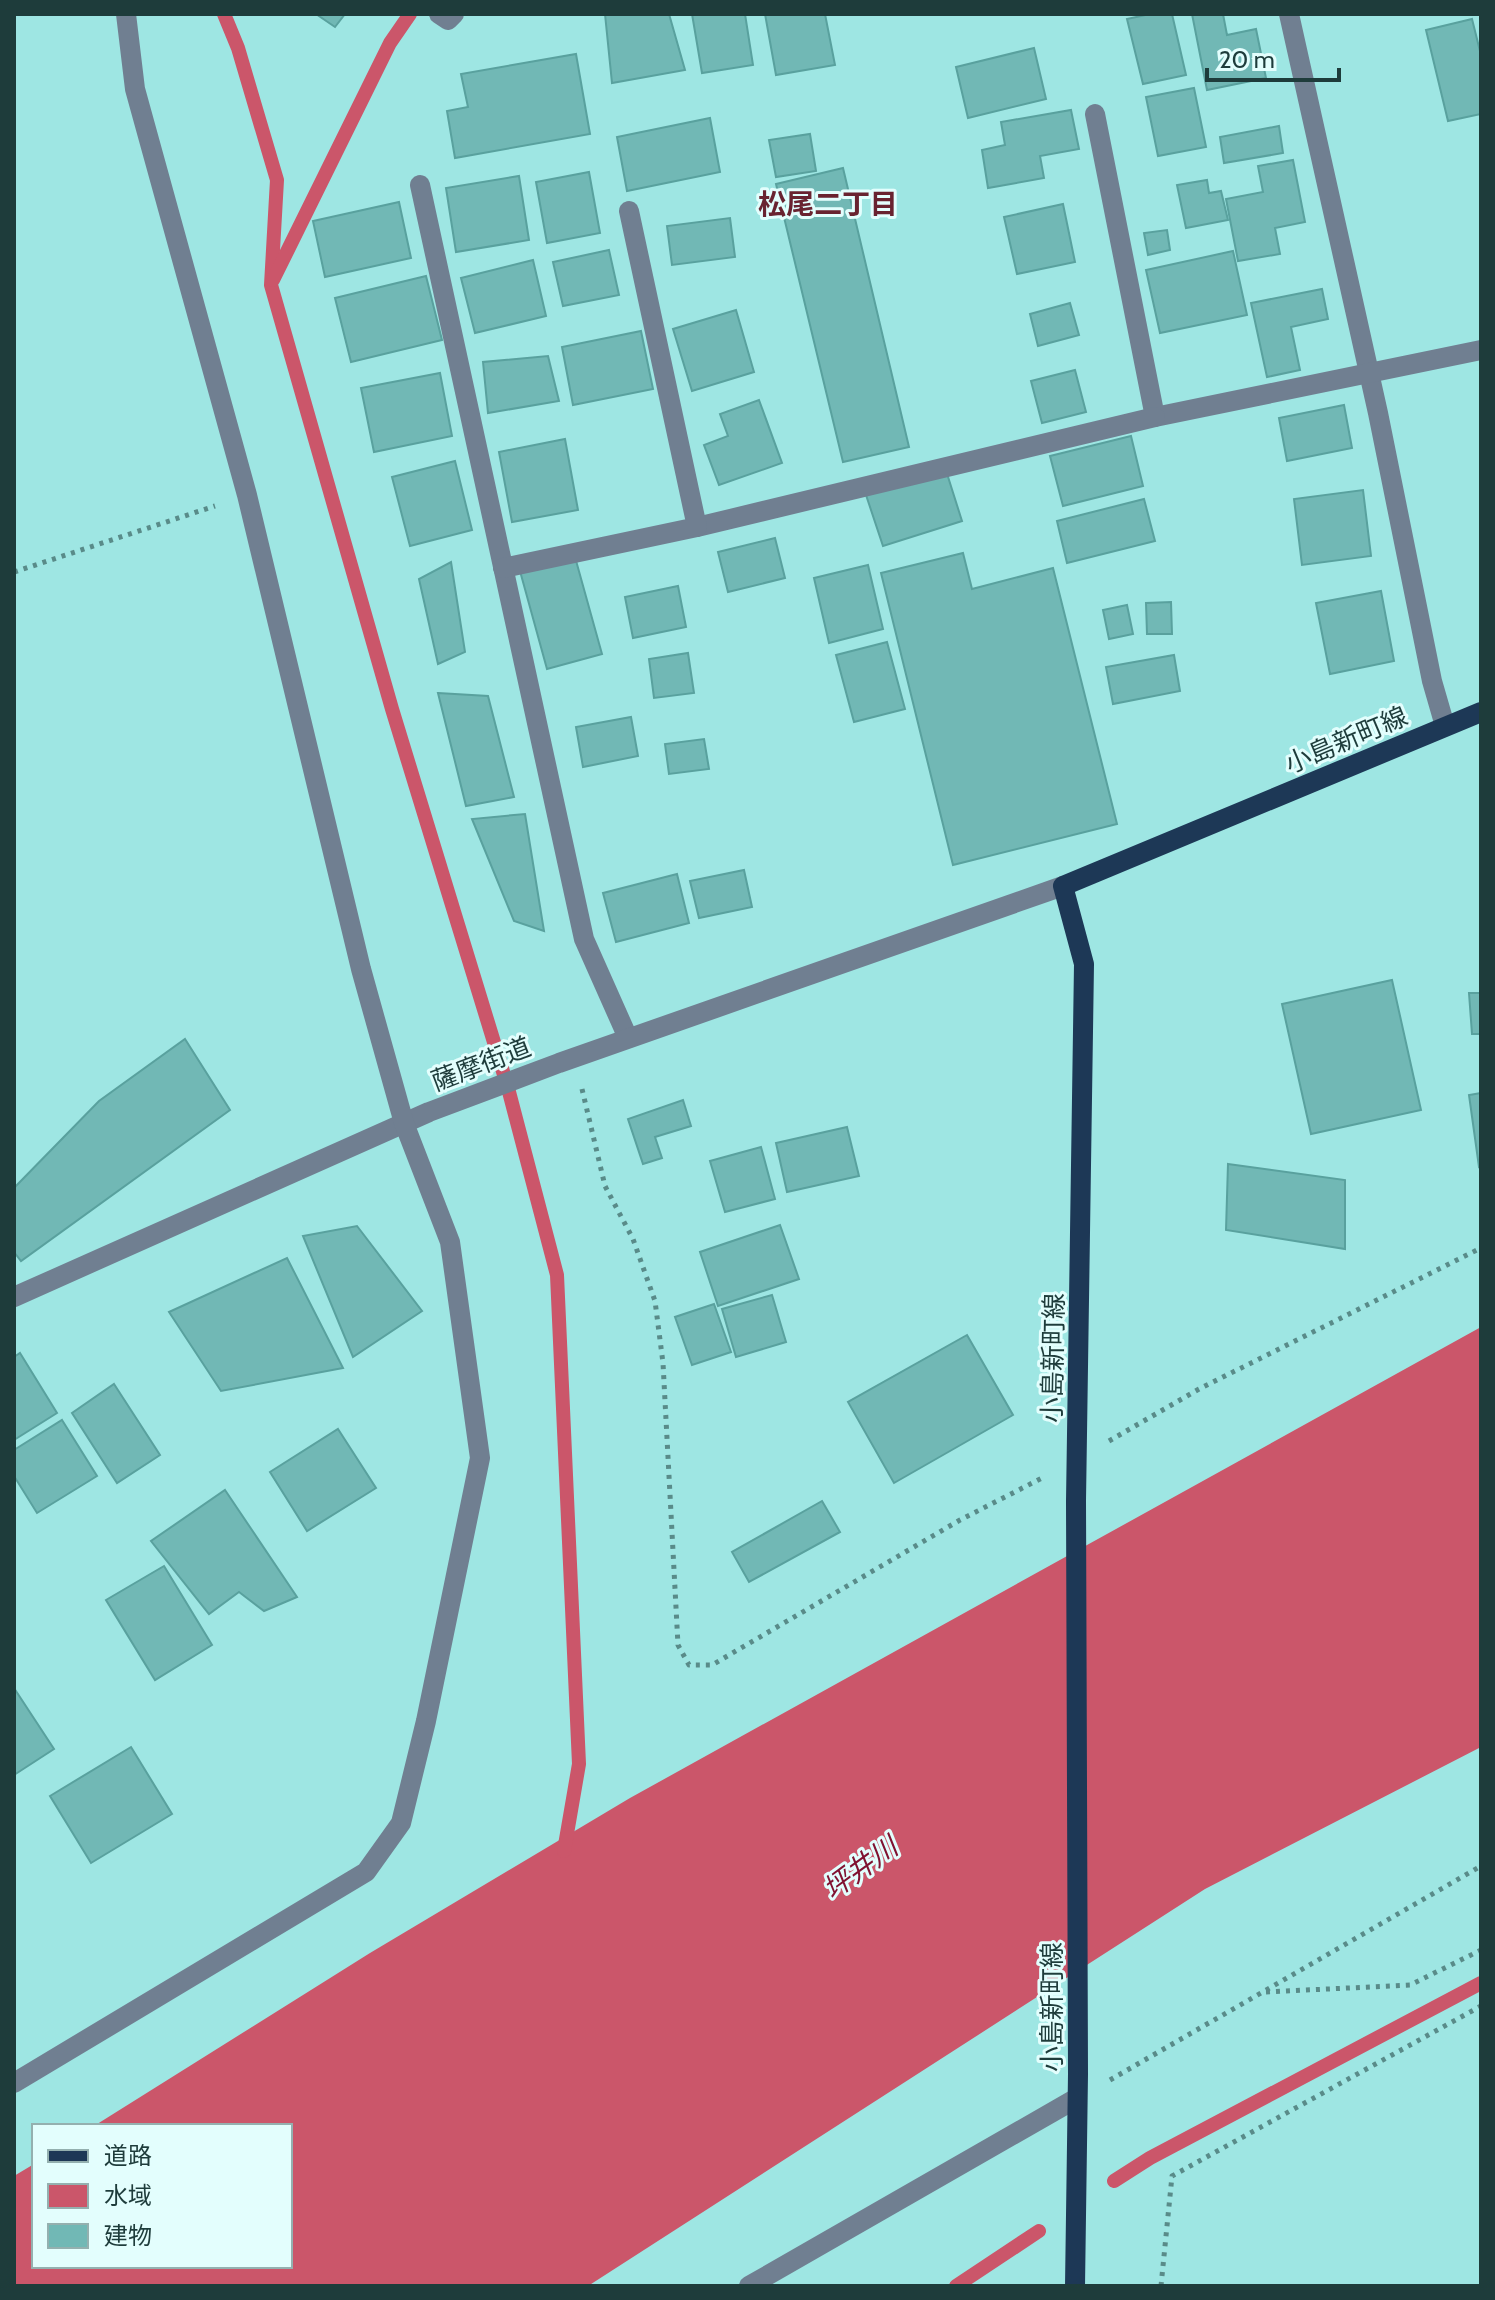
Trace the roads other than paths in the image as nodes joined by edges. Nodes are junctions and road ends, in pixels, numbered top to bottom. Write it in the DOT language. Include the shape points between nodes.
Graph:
graph roads {
  1 [pos="126,14"];
  2 [pos="439,14"];
  3 [pos="454,14"];
  4 [pos="1289,14"];
  5 [pos="1095,114"];
  6 [pos="420,185"];
  7 [pos="629,211"];
  8 [pos="1481,350"];
  9 [pos="1370,375"];
  10 [pos="1155,417"];
  11 [pos="697,527"];
  12 [pos="503,568"];
  13 [pos="1481,712"];
  14 [pos="1445,726"];
  15 [pos="1063,886"];
  16 [pos="628,1038"];
  17 [pos="404,1123"];
  18 [pos="14,1297"];
  19 [pos="14,2083"];
  20 [pos="1077,2098"];
  21 [pos="749,2286"];
  22 [pos="1075,2286"];
  1 -- 17 [label="street" via="135,89 247,495 361,969"];
  2 -- 3 [label="street" via="448,20"];
  4 -- 9 [label="street"];
  5 -- 10 [label="street"];
  6 -- 12 [label="street"];
  7 -- 11 [label="street"];
  8 -- 9 [label="street"];
  9 -- 10 [label="street"];
  9 -- 14 [label="street"];
  10 -- 11 [label="street"];
  11 -- 12 [label="street"];
  12 -- 16 [label="street" via="584,939"];
  13 -- 14 [label="main road, 小島新町線"];
  14 -- 15 [label="main road, 小島新町線"];
  15 -- 16 [label="street, 薩摩街道"];
  15 -- 20 [label="main road, 小島新町線" via="1084,964 1076,1501"];
  16 -- 17 [label="street, 薩摩街道"];
  17 -- 18 [label="street, 薩摩街道"];
  17 -- 19 [label="street" via="450,1242 480,1458 401,1823 366,1872"];
  20 -- 21 [label="street"];
  20 -- 22 [label="main road, 小島新町線"];
}
